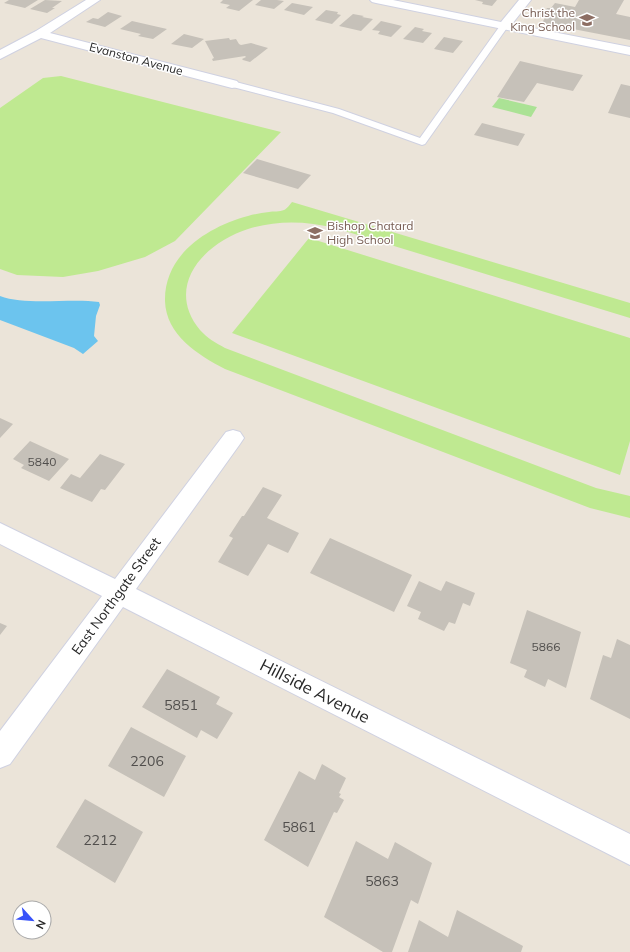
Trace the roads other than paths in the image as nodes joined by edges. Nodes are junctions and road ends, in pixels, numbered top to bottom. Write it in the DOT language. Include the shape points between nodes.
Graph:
graph roads {
  1 [pos="94,0"];
  2 [pos="376,0"];
  3 [pos="525,0"];
  4 [pos="504,25"];
  5 [pos="40,34"];
  6 [pos="630,51"];
  7 [pos="0,55"];
  8 [pos="232,84"];
  9 [pos="233,438"];
  10 [pos="0,533"];
  11 [pos="118,592"];
  12 [pos="0,754"];
  13 [pos="630,850"];
  1 -- 5 [label="street"];
  2 -- 4 [label="street"];
  3 -- 4 [label="street"];
  4 -- 6 [label="street"];
  4 -- 8 [label="lane" via="422,142 336,111"];
  5 -- 7 [label="street"];
  5 -- 8 [label="street, Evanston Avenue"];
  9 -- 11 [label="street, East Northgate Street"];
  10 -- 11 [label="street, Hillside Avenue"];
  11 -- 12 [label="street, East Northgate Street"];
  11 -- 13 [label="street, Hillside Avenue"];
}
